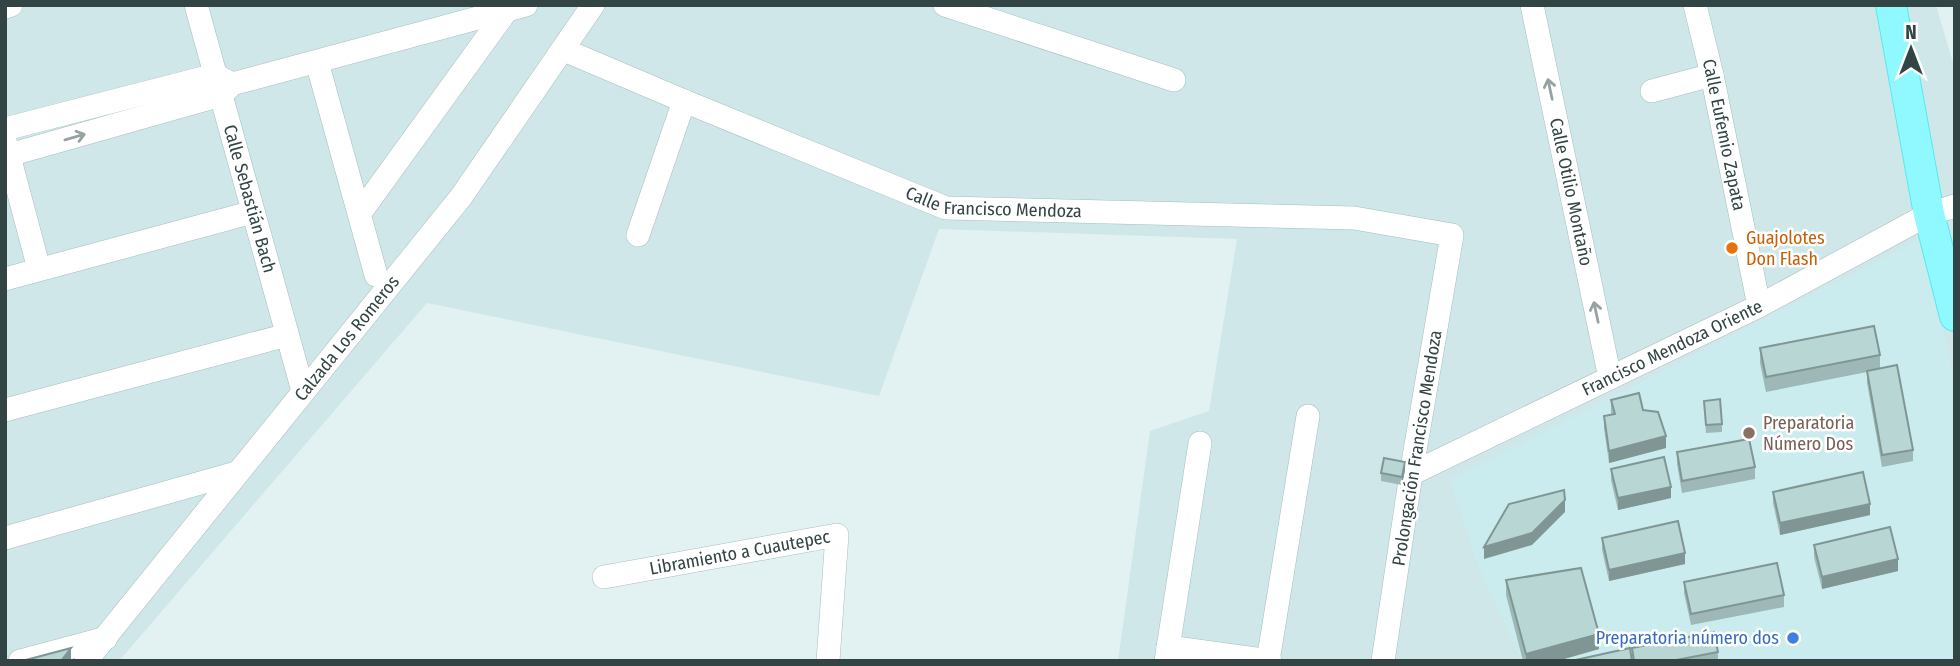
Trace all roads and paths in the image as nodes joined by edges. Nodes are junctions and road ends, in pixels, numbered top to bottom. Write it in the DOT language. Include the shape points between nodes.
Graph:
graph roads {
  1 [pos="11,5"];
  2 [pos="196,5"];
  3 [pos="593,5"];
  4 [pos="1532,5"];
  5 [pos="1695,5"];
  6 [pos="1891,5"];
  7 [pos="5,7"];
  8 [pos="957,7"];
  9 [pos="516,8"];
  10 [pos="564,50"];
  11 [pos="317,62"];
  12 [pos="1712,75"];
  13 [pos="1174,80"];
  14 [pos="223,85"];
  15 [pos="1652,91"];
  16 [pos="684,102"];
  17 [pos="147,104"];
  18 [pos="5,129"];
  19 [pos="7,150"];
  20 [pos="1942,210"];
  21 [pos="253,212"];
  22 [pos="359,213"];
  23 [pos="638,235"];
  24 [pos="1452,235"];
  25 [pos="39,269"];
  26 [pos="376,275"];
  27 [pos="5,279"];
  28 [pos="1759,306"];
  29 [pos="1955,316"];
  30 [pos="287,335"];
  31 [pos="1610,378"];
  32 [pos="303,391"];
  33 [pos="5,410"];
  34 [pos="1308,416"];
  35 [pos="1200,443"];
  36 [pos="236,473"];
  37 [pos="1411,474"];
  38 [pos="5,538"];
  39 [pos="604,577"];
  40 [pos="106,638"];
  41 [pos="1167,654"];
  42 [pos="20,661"];
  43 [pos="86,661"];
  44 [pos="828,661"];
  45 [pos="1269,661"];
  46 [pos="1383,661"];
  1 -- 7 [label="street"];
  2 -- 14 [label="street, Calle Sebastián Bach"];
  3 -- 10 [label="street, Calzada Los Romeros"];
  31 -- 4 [label="street, Calle Otilio Montaño, one-way"];
  5 -- 12 [label="street, Calle Eufemio Zapata"];
  6 -- 20 [label="main road"];
  8 -- 13 [label="street"];
  9 -- 11 [label="street"];
  9 -- 22 [label="street"];
  10 -- 16 [label="street, Calle Francisco Mendoza"];
  10 -- 32 [label="street, Calzada Los Romeros" via="461,197"];
  11 -- 14 [label="street"];
  11 -- 22 [label="street"];
  12 -- 15 [label="street"];
  12 -- 28 [label="street, Calle Eufemio Zapata"];
  14 -- 17 [label="street"];
  14 -- 21 [label="street, Calle Sebastián Bach"];
  16 -- 23 [label="street"];
  16 -- 24 [label="street, Calle Francisco Mendoza" via="946,208 1354,218"];
  17 -- 18 [label="street"];
  19 -- 17 [label="street, one-way"];
  19 -- 25 [label="street"];
  20 -- 28 [label="street, Francisco Mendoza Oriente"];
  20 -- 29 [label="main road"];
  21 -- 25 [label="street"];
  21 -- 30 [label="street, Calle Sebastián Bach"];
  22 -- 26 [label="street"];
  24 -- 37 [label="street, Prolongación Francisco Mendoza"];
  25 -- 27 [label="street"];
  28 -- 31 [label="street, Francisco Mendoza Oriente"];
  30 -- 32 [label="street, Calle Sebastián Bach"];
  30 -- 33 [label="street"];
  31 -- 37 [label="street, Francisco Mendoza Oriente"];
  32 -- 36 [label="street, Calzada Los Romeros"];
  34 -- 45 [label="street"];
  35 -- 41 [label="street"];
  36 -- 38 [label="street"];
  36 -- 40 [label="street, Calzada Los Romeros"];
  37 -- 46 [label="street, Prolongación Francisco Mendoza"];
  39 -- 44 [label="street, Libramiento a Cuautepec" via="837,535"];
  40 -- 42 [label="street"];
  40 -- 43 [label="street, Calzada Los Romeros"];
  41 -- 45 [label="street"];
}
